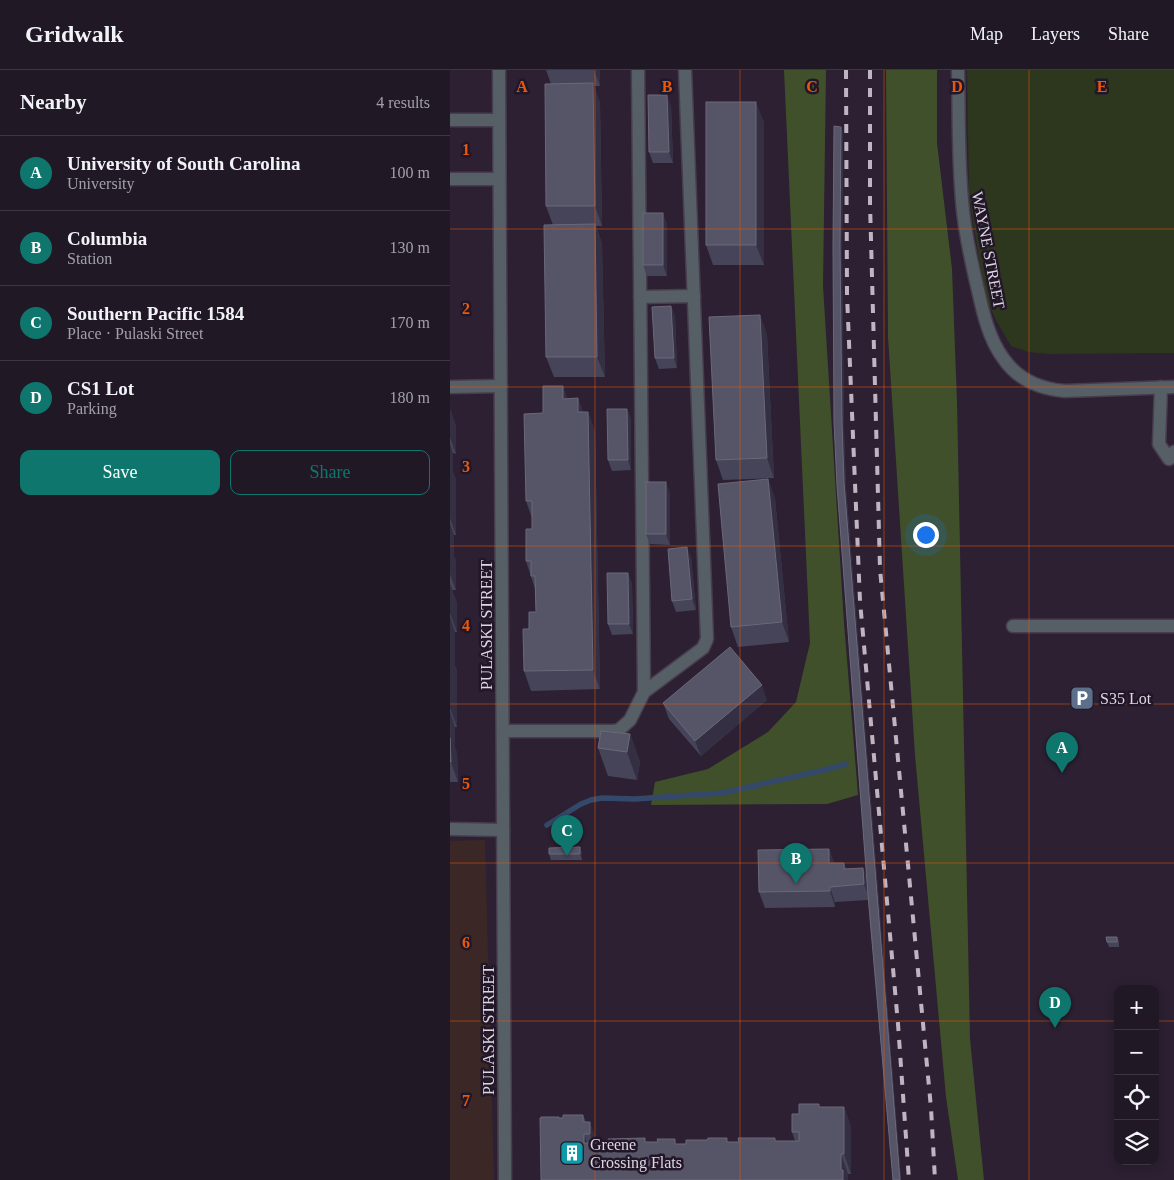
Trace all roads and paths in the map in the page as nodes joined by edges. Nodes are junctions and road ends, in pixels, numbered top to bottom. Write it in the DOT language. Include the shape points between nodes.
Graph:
graph roads {
  1 [pos="499,70"];
  2 [pos="638,70"];
  3 [pos="685,70"];
  4 [pos="958,70"];
  5 [pos="450,120"];
  6 [pos="499,120"];
  7 [pos="450,179"];
  8 [pos="500,179"];
  9 [pos="694,296"];
  10 [pos="640,297"];
  11 [pos="501,386"];
  12 [pos="450,387"];
  13 [pos="1161,387"];
  14 [pos="1174,387"];
  15 [pos="1174,452"];
  16 [pos="1013,626"];
  17 [pos="1174,626"];
  18 [pos="644,692"];
  19 [pos="503,732"];
  20 [pos="450,828"];
  21 [pos="503,830"];
  22 [pos="505,1180"];
  1 -- 6 [label="street, PULASKI STREET"];
  2 -- 10 [label="street"];
  3 -- 9 [label="street"];
  4 -- 13 [label="street, WAYNE STREET" via="962,202 984,313 1004,359 1025,379 1051,390"];
  5 -- 6 [label="street"];
  6 -- 8 [label="street, PULASKI STREET"];
  7 -- 8 [label="street"];
  8 -- 11 [label="street, PULASKI STREET"];
  9 -- 10 [label="street"];
  9 -- 18 [label="street" via="707,639 703,648"];
  10 -- 18 [label="street"];
  11 -- 12 [label="street"];
  11 -- 19 [label="street, PULASKI STREET"];
  13 -- 14 [label="street, WAYNE STREET"];
  13 -- 15 [label="street" via="1159,444 1169,459"];
  16 -- 17 [label="street"];
  18 -- 19 [label="street" via="630,720 619,730"];
  19 -- 21 [label="street, PULASKI STREET"];
  20 -- 21 [label="street"];
  21 -- 22 [label="street, PULASKI STREET"];
}
